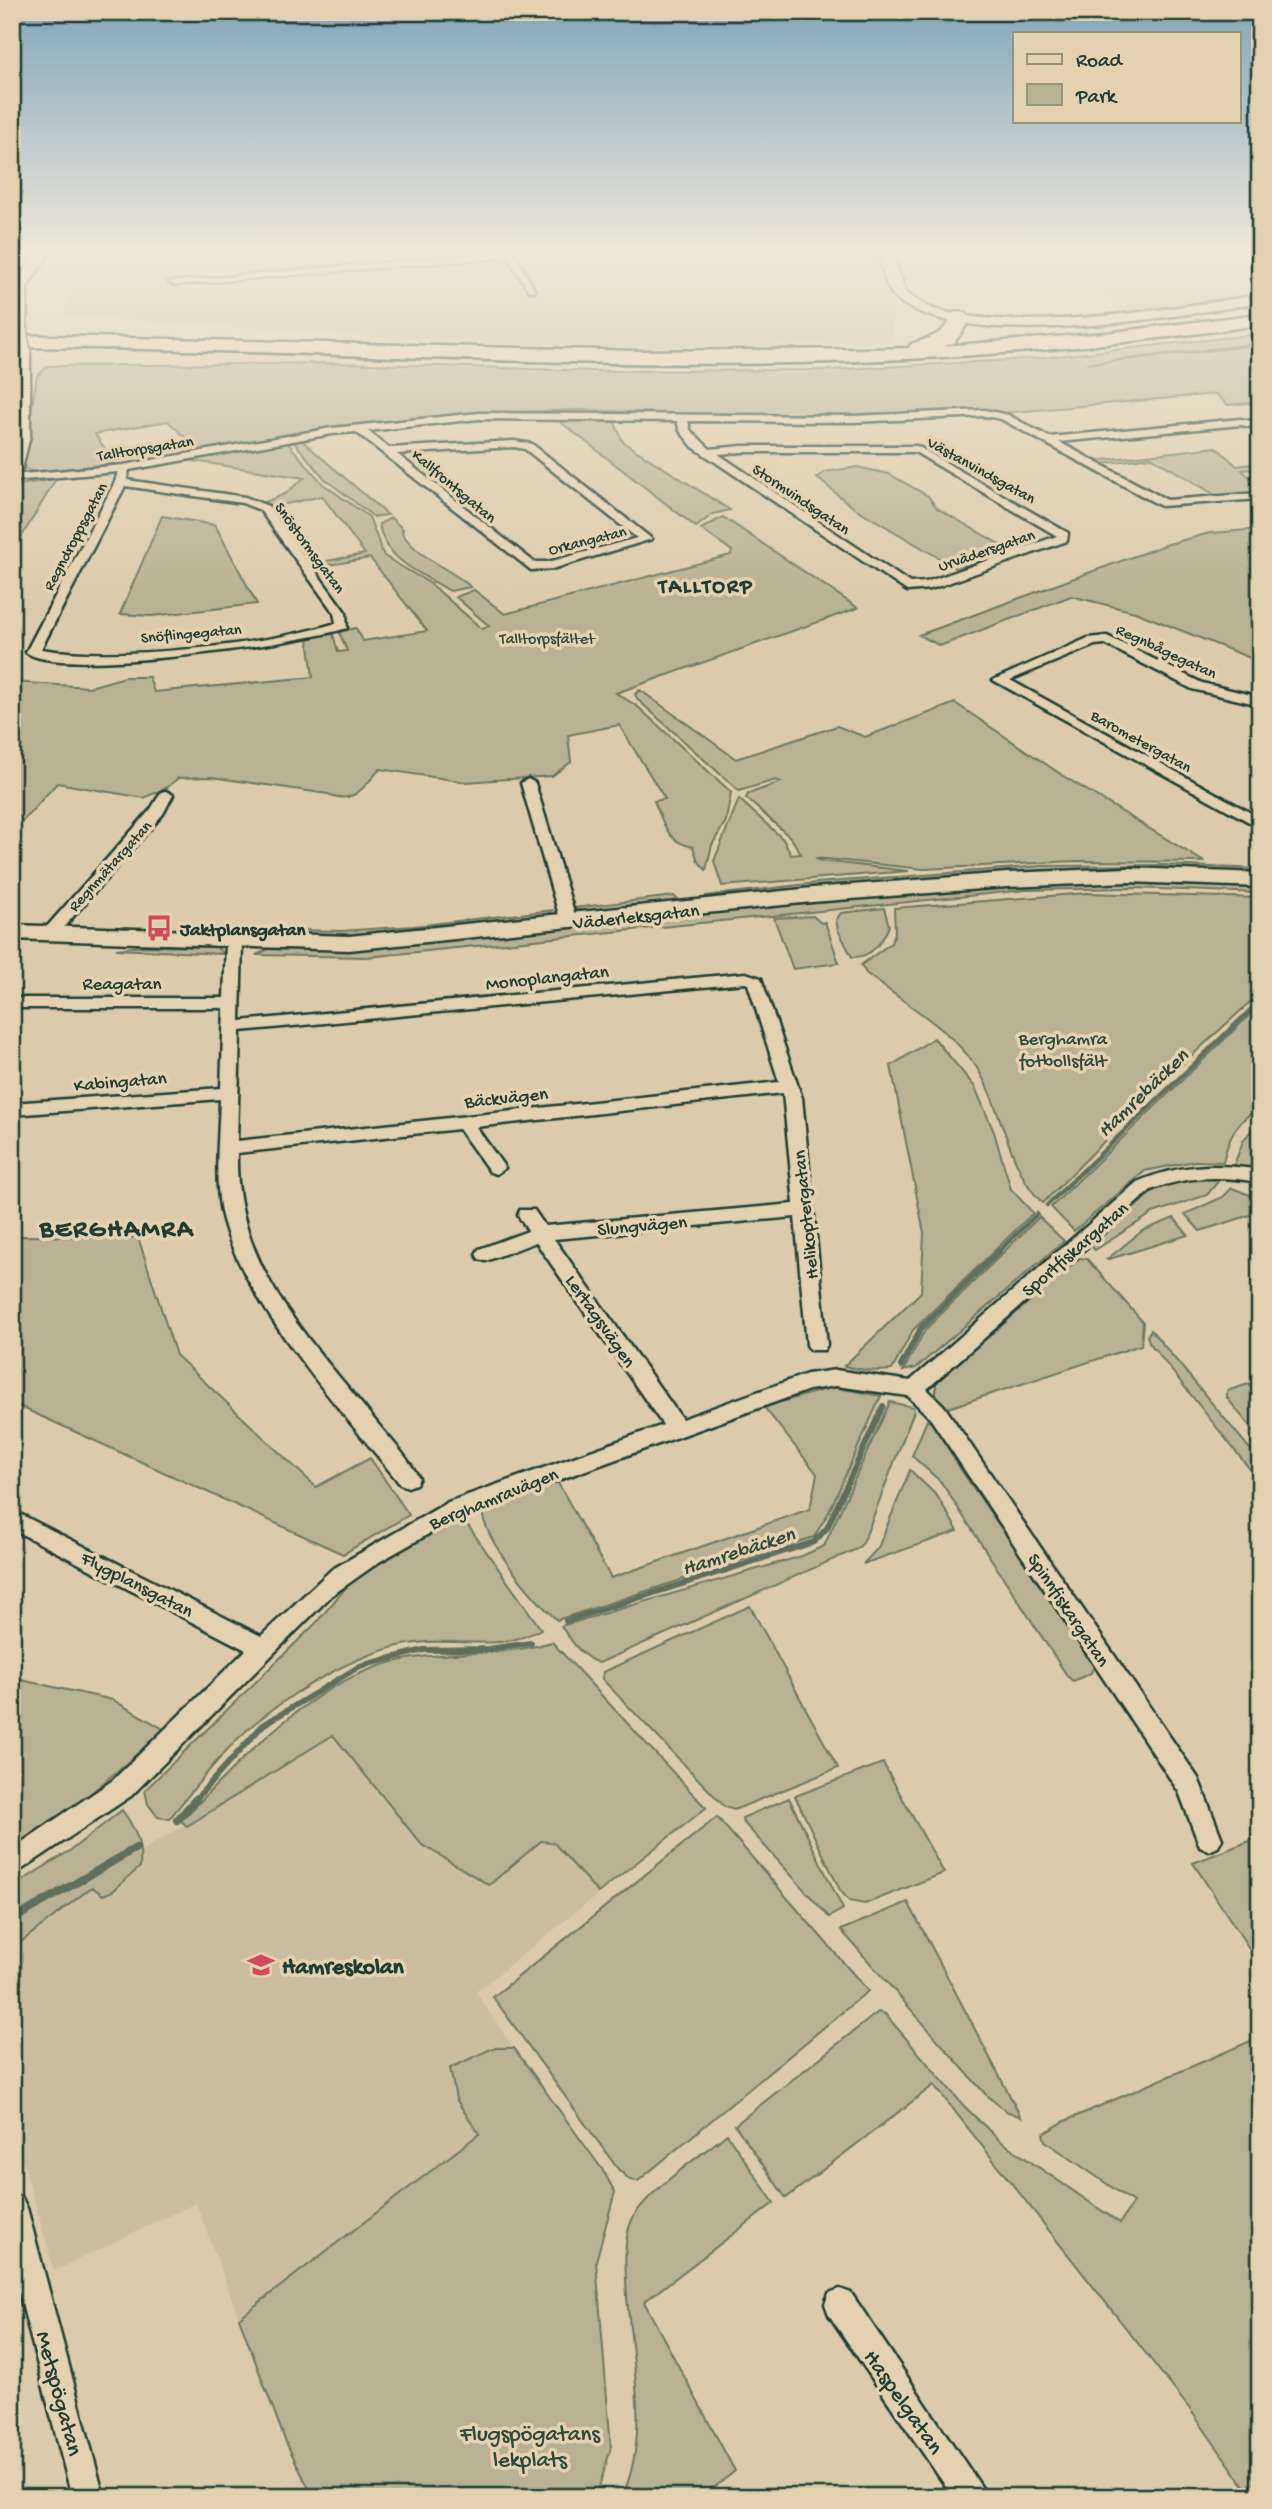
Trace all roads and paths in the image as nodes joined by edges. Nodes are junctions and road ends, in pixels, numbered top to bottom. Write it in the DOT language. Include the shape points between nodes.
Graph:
graph roads {
  1 [pos="18,368"];
  2 [pos="681,418"];
  3 [pos="1255,424"];
  4 [pos="18,426"];
  5 [pos="358,428"];
  6 [pos="1048,440"];
  7 [pos="389,451"];
  8 [pos="709,452"];
  9 [pos="124,468"];
  10 [pos="12,478"];
  11 [pos="121,482"];
  12 [pos="1260,496"];
  13 [pos="1063,538"];
  14 [pos="531,566"];
  15 [pos="919,588"];
  16 [pos="344,622"];
  17 [pos="1100,640"];
  18 [pos="37,654"];
  19 [pos="1260,701"];
  20 [pos="528,783"];
  21 [pos="166,795"];
  22 [pos="1260,824"];
  23 [pos="1260,880"];
  24 [pos="569,922"];
  25 [pos="12,932"];
  26 [pos="50,933"];
  27 [pos="234,942"];
  28 [pos="12,1003"];
  29 [pos="232,1003"];
  30 [pos="232,1027"];
  31 [pos="788,1087"];
  32 [pos="231,1093"];
  33 [pos="12,1109"];
  34 [pos="463,1121"];
  35 [pos="229,1148"];
  36 [pos="496,1168"];
  37 [pos="1260,1176"];
  38 [pos="802,1210"];
  39 [pos="527,1214"];
  40 [pos="542,1233"];
  41 [pos="486,1254"];
  42 [pos="817,1345"];
  43 [pos="915,1389"];
  44 [pos="676,1427"];
  45 [pos="408,1478"];
  46 [pos="12,1519"];
  47 [pos="263,1648"];
  48 [pos="1209,1839"];
  49 [pos="12,1864"];
  50 [pos="12,2208"];
  51 [pos="840,2304"];
  52 [pos="88,2497"];
  53 [pos="972,2497"];
  1 -- 4 [label="street"];
  2 -- 5 [label="street, Talltorpsgatan" via="490,416"];
  2 -- 6 [label="street, Talltorpsgatan" via="994,414"];
  2 -- 8 [label="street, Stormvindsgatan" via="690,439"];
  3 -- 6 [label="street"];
  4 -- 10 [label="street"];
  5 -- 7 [label="street, Kallfrontsgatan"];
  5 -- 9 [label="street, Talltorpsgatan"];
  6 -- 12 [label="street" via="1164,504"];
  7 -- 14 [label="street, Kallfrontsgatan"];
  7 -- 14 [label="street, Orkangatan" via="528,446 646,539 548,566"];
  8 -- 13 [label="street, Västanvindsgatan" via="918,449 1062,533"];
  8 -- 15 [label="street, Stormvindsgatan" via="906,587"];
  9 -- 10 [label="street, Talltorpsgatan"];
  9 -- 11 [label="street, Regndroppsgatan"];
  11 -- 16 [label="street, Snöstormsgatan" via="246,500 264,508"];
  11 -- 18 [label="street, Regndroppsgatan" via="35,645"];
  13 -- 15 [label="street, Urvädersgatan"];
  16 -- 18 [label="street, Snöflingegatan" via="334,629 208,650"];
  17 -- 19 [label="street, Regnbågegatan" via="1197,685"];
  17 -- 22 [label="street, Barometergatan" via="1000,680"];
  20 -- 24 [label="street"];
  21 -- 26 [label="street, Regnmätargatan" via="158,811"];
  23 -- 24 [label="street, Väderleksgatan" via="1128,875 1007,880 812,895"];
  24 -- 27 [label="street, Väderleksgatan" via="349,943"];
  25 -- 26 [label="street, Väderleksgatan"];
  26 -- 27 [label="street, Väderleksgatan"];
  27 -- 29 [label="street"];
  28 -- 29 [label="street, Reagatan"];
  29 -- 30 [label="street"];
  30 -- 31 [label="street, Monoplangatan" via="746,978 758,986"];
  30 -- 32 [label="street"];
  31 -- 34 [label="street, Bäckvägen"];
  31 -- 38 [label="street, Helikoptergatan" via="793,1098"];
  32 -- 33 [label="street, Kabingatan"];
  32 -- 35 [label="street"];
  34 -- 35 [label="street, Bäckvägen"];
  34 -- 36 [label="street"];
  35 -- 45 [label="street" via="226,1178 231,1213 254,1275 289,1327"];
  37 -- 43 [label="street, Sportfiskargatan" via="1198,1170 1144,1186"];
  38 -- 40 [label="street, Slungvägen"];
  38 -- 42 [label="street, Helikoptergatan"];
  39 -- 40 [label="street, Lertagsvägen"];
  40 -- 41 [label="street, Slungvägen"];
  40 -- 44 [label="street, Lertagsvägen"];
  43 -- 44 [label="street, Berghamravägen" via="836,1378 807,1382"];
  43 -- 48 [label="street, Spinnfiskargatan" via="937,1412 1189,1786"];
  44 -- 47 [label="street, Berghamravägen" via="456,1508 405,1533 323,1589"];
  46 -- 47 [label="street, Flygplansgatan"];
  47 -- 49 [label="street, Berghamravägen" via="122,1788"];
  50 -- 52 [label="street, Metspögatan"];
  51 -- 53 [label="street, Haspelgatan"];
}
